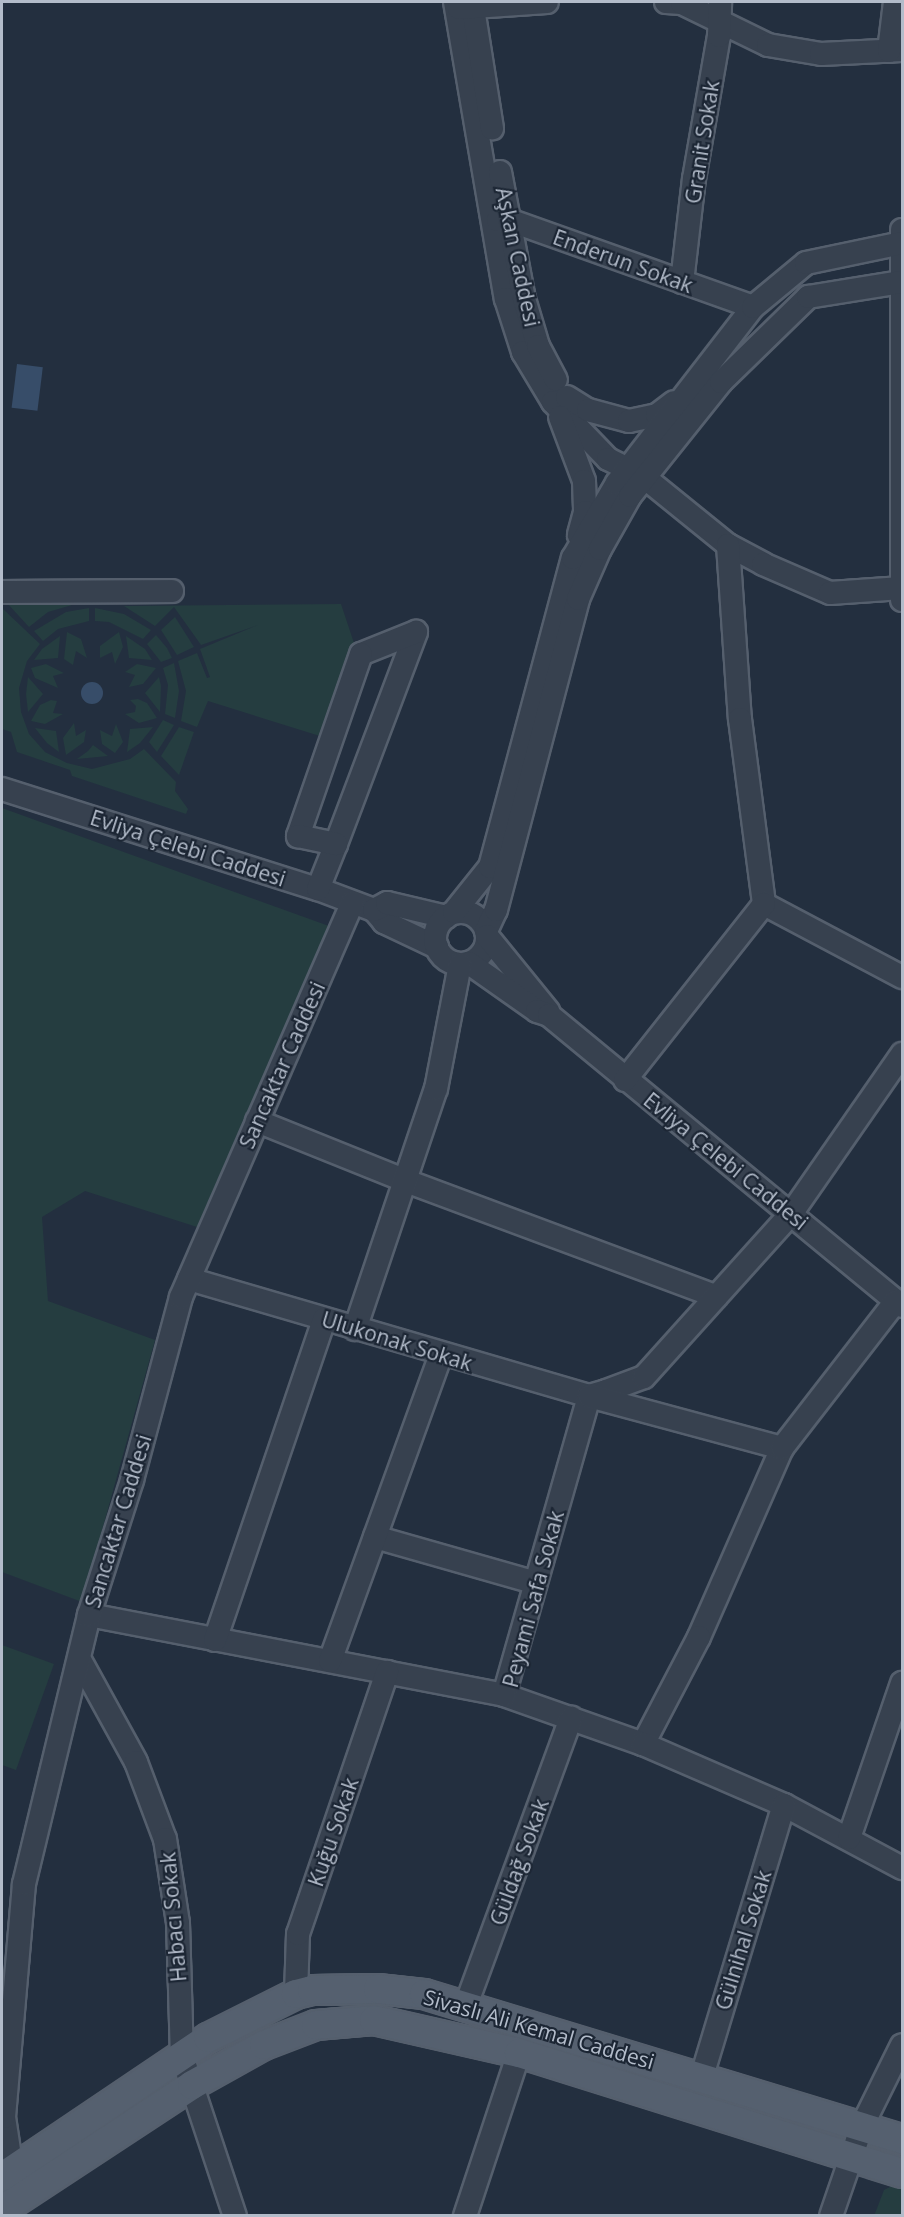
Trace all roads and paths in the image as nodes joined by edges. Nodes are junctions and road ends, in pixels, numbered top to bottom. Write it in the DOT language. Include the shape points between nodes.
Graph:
graph roads {
  1 [pos="547,2"];
  2 [pos="666,2"];
  3 [pos="720,2"];
  4 [pos="895,2"];
  5 [pos="464,5"];
  6 [pos="719,24"];
  7 [pos="896,50"];
  8 [pos="501,220"];
  9 [pos="902,238"];
  10 [pos="682,282"];
  11 [pos="902,282"];
  12 [pos="753,307"];
  13 [pos="685,394"];
  14 [pos="560,400"];
  15 [pos="637,472"];
  16 [pos="728,545"];
  17 [pos="573,558"];
  18 [pos="172,591"];
  19 [pos="2,592"];
  20 [pos="902,592"];
  21 [pos="2,789"];
  22 [pos="336,844"];
  23 [pos="318,889"];
  24 [pos="352,903"];
  25 [pos="764,904"];
  26 [pos="374,910"];
  27 [pos="450,914"];
  28 [pos="487,933"];
  29 [pos="437,947"];
  30 [pos="465,963"];
  31 [pos="903,976"];
  32 [pos="549,1015"];
  33 [pos="903,1054"];
  34 [pos="625,1080"];
  35 [pos="257,1121"];
  36 [pos="406,1181"];
  37 [pos="791,1214"];
  38 [pos="189,1279"];
  39 [pos="716,1296"];
  40 [pos="899,1303"];
  41 [pos="324,1319"];
  42 [pos="355,1329"];
  43 [pos="441,1355"];
  44 [pos="598,1393"];
  45 [pos="782,1448"];
  46 [pos="375,1537"];
  47 [pos="536,1583"];
  48 [pos="89,1615"];
  49 [pos="215,1640"];
  50 [pos="80,1660"];
  51 [pos="330,1661"];
  52 [pos="387,1672"];
  53 [pos="903,1683"];
  54 [pos="504,1695"];
  55 [pos="571,1718"];
  56 [pos="643,1744"];
  57 [pos="784,1805"];
  58 [pos="849,1839"];
  59 [pos="903,1868"];
  60 [pos="296,1994"];
  61 [pos="466,2005"];
  62 [pos="903,2045"];
  63 [pos="519,2053"];
  64 [pos="182,2056"];
  65 [pos="702,2076"];
  66 [pos="192,2085"];
  67 [pos="862,2126"];
  68 [pos="903,2139"];
  69 [pos="850,2156"];
  70 [pos="5,2172"];
  71 [pos="903,2173"];
  72 [pos="7,2209"];
  73 [pos="235,2216"];
  74 [pos="465,2216"];
  75 [pos="831,2216"];
  1 -- 5 [label="street"];
  2 -- 6 [label="street" via="682,3"];
  3 -- 6 [label="street, Granit Sokak"];
  4 -- 7 [label="street"];
  5 -- 8 [label="street, Aşkan Caddesi"];
  6 -- 7 [label="street" via="768,45 822,54"];
  6 -- 10 [label="street, Granit Sokak"];
  8 -- 10 [label="street, Enderun Sokak"];
  8 -- 14 [label="street, Aşkan Caddesi" via="506,299 523,352"];
  9 -- 11 [label="street"];
  9 -- 12 [label="street" via="806,263"];
  10 -- 12 [label="street, Enderun Sokak"];
  11 -- 15 [label="street" via="808,297"];
  11 -- 20 [label="street"];
  12 -- 13 [label="street"];
  13 -- 14 [label="street" via="657,415 629,421"];
  13 -- 15 [label="street"];
  14 -- 15 [label="street, Aşkan Caddesi" via="619,449"];
  14 -- 17 [label="street" via="584,481 585,512"];
  15 -- 16 [label="street, Aşkan Caddesi"];
  15 -- 17 [label="street"];
  15 -- 28 [label="street" via="578,599"];
  16 -- 20 [label="street, Aşkan Caddesi" via="830,593"];
  16 -- 25 [label="street" via="740,719"];
  17 -- 27 [label="street" via="490,867"];
  18 -- 19 [label="street"];
  21 -- 23 [label="street, Evliya Çelebi Caddesi"];
  22 -- 22 [label="street" via="340,832 416,632 361,654 298,836"];
  22 -- 23 [label="street"];
  23 -- 24 [label="street, Evliya Çelebi Caddesi"];
  24 -- 26 [label="street, Evliya Çelebi Caddesi"];
  24 -- 35 [label="street, Sancaktar Caddesi"];
  25 -- 31 [label="street"];
  25 -- 34 [label="street"];
  26 -- 27 [label="street, Evliya Çelebi Caddesi" via="387,903"];
  26 -- 29 [label="street, Evliya Çelebi Caddesi" via="384,922"];
  27 -- 28 [label="street" via="474,915"];
  27 -- 29 [label="street" via="435,934"];
  28 -- 30 [label="street" via="483,952"];
  28 -- 32 [label="street, Evliya Çelebi Caddesi"];
  29 -- 30 [label="street" via="444,958"];
  30 -- 32 [label="street, Evliya Çelebi Caddesi"];
  30 -- 36 [label="street" via="436,1089"];
  32 -- 34 [label="street, Evliya Çelebi Caddesi"];
  33 -- 37 [label="street"];
  34 -- 37 [label="street, Evliya Çelebi Caddesi"];
  35 -- 36 [label="street"];
  35 -- 38 [label="street, Sancaktar Caddesi"];
  36 -- 39 [label="street"];
  36 -- 42 [label="street"];
  37 -- 39 [label="street"];
  37 -- 40 [label="street, Evliya Çelebi Caddesi"];
  38 -- 41 [label="street, Ulukonak Sokak"];
  38 -- 48 [label="street, Sancaktar Caddesi"];
  39 -- 44 [label="street" via="644,1377"];
  40 -- 45 [label="street"];
  41 -- 42 [label="street, Ulukonak Sokak"];
  41 -- 49 [label="street"];
  42 -- 43 [label="street, Ulukonak Sokak"];
  43 -- 44 [label="street, Ulukonak Sokak"];
  43 -- 46 [label="street"];
  44 -- 45 [label="street, Ulukonak Sokak"];
  44 -- 47 [label="street, Peyami Safa Sokak"];
  45 -- 56 [label="street" via="699,1637"];
  46 -- 47 [label="street"];
  46 -- 51 [label="street"];
  47 -- 54 [label="street, Peyami Safa Sokak"];
  48 -- 49 [label="street"];
  48 -- 50 [label="street, Sancaktar Caddesi"];
  49 -- 51 [label="street"];
  50 -- 64 [label="street, Habacı Sokak" via="136,1762 165,1839 178,1923"];
  50 -- 70 [label="street, Sancaktar Caddesi" via="24,1884 4,2117"];
  51 -- 52 [label="street"];
  52 -- 54 [label="street"];
  52 -- 60 [label="street, Kuğu Sokak" via="298,1934"];
  53 -- 58 [label="street"];
  54 -- 55 [label="street, Peyami Safa Sokak"];
  55 -- 56 [label="street, Peyami Safa Sokak"];
  55 -- 61 [label="street, Güldağ Sokak"];
  56 -- 57 [label="street, Peyami Safa Sokak"];
  57 -- 58 [label="street, Peyami Safa Sokak"];
  57 -- 65 [label="street, Gülnihal Sokak"];
  58 -- 59 [label="street, Peyami Safa Sokak"];
  60 -- 61 [label="main road, Sivaslı Ali Kemal Caddesi" via="312,1990 378,1989"];
  60 -- 64 [label="main road, Sivaslı Ali Kemal Caddesi"];
  61 -- 65 [label="main road, Sivaslı Ali Kemal Caddesi"];
  62 -- 67 [label="street"];
  63 -- 66 [label="main road, Sivaslı Ali Kemal Caddesi" via="374,2020 316,2025 264,2045"];
  63 -- 69 [label="main road, Sivaslı Ali Kemal Caddesi"];
  63 -- 74 [label="street"];
  64 -- 66 [label="street, Habacı Sokak"];
  64 -- 70 [label="main road, Sivaslı Ali Kemal Caddesi"];
  65 -- 67 [label="main road, Sivaslı Ali Kemal Caddesi"];
  66 -- 72 [label="main road, Sivaslı Ali Kemal Caddesi"];
  66 -- 73 [label="street, Habacı Sokak"];
  67 -- 68 [label="main road, Sivaslı Ali Kemal Caddesi"];
  67 -- 69 [label="street"];
  69 -- 71 [label="main road, Sivaslı Ali Kemal Caddesi"];
  69 -- 75 [label="street"];
}
